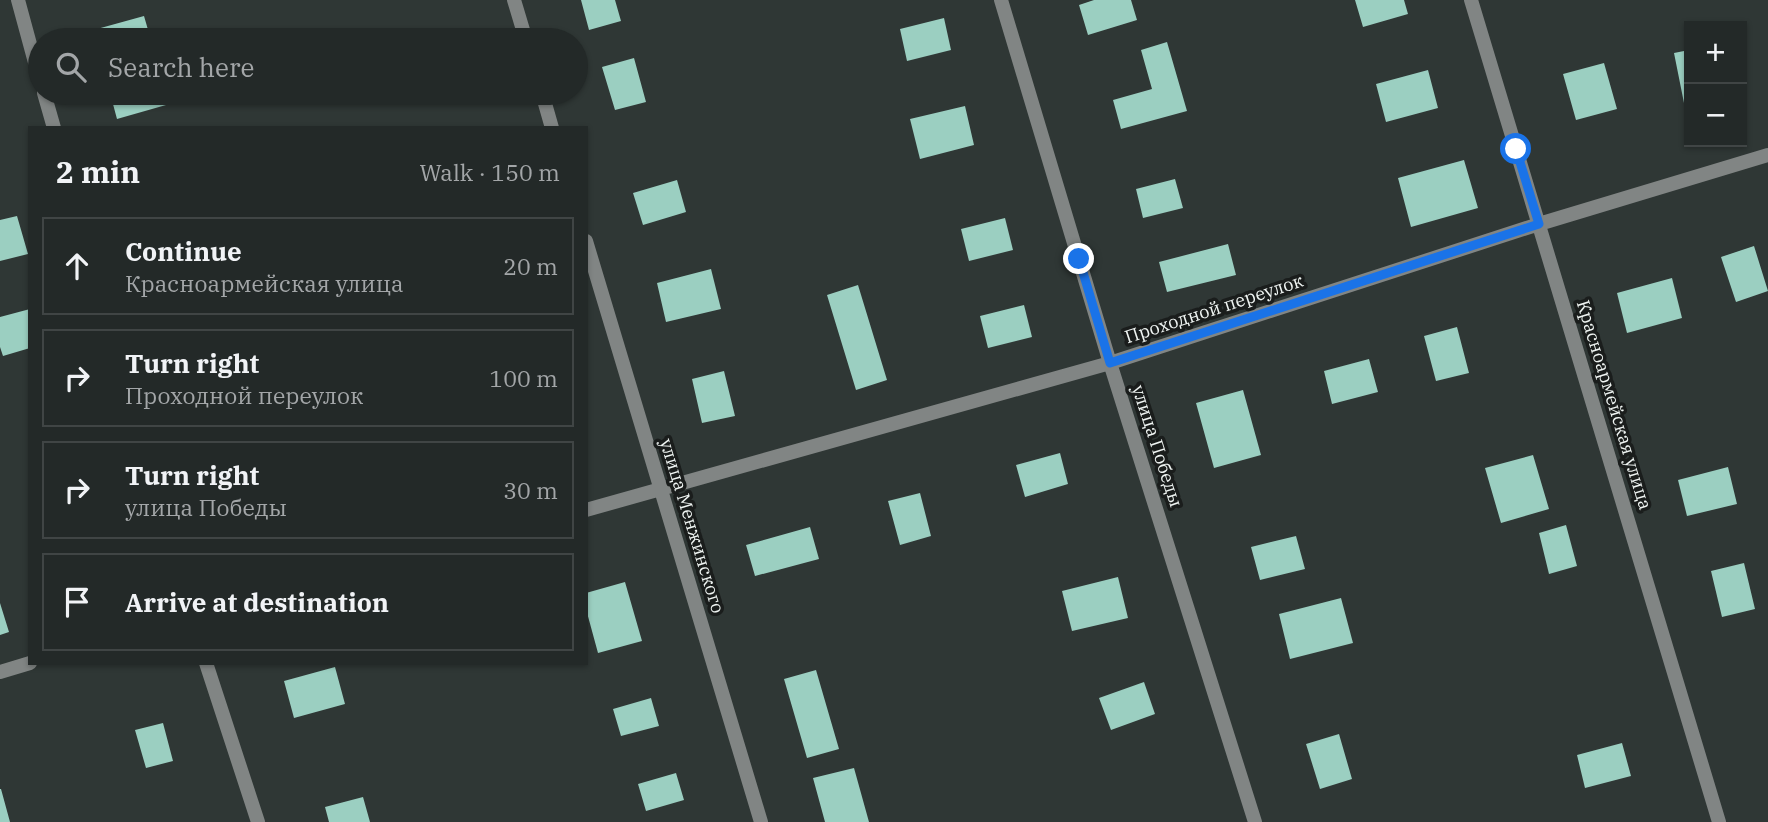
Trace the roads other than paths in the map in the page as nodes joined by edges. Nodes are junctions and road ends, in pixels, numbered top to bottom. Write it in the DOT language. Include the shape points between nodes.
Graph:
graph roads {
  1 [pos="18,0"];
  2 [pos="514,0"];
  3 [pos="1001,0"];
  4 [pos="1471,0"];
  5 [pos="522,28"];
  6 [pos="28,37"];
  7 [pos="47,105"];
  8 [pos="545,105"];
  9 [pos="53,126"];
  10 [pos="551,126"];
  11 [pos="1768,155"];
  12 [pos="1539,224"];
  13 [pos="588,248"];
  14 [pos="1110,363"];
  15 [pos="661,490"];
  16 [pos="588,509"];
  17 [pos="28,664"];
  18 [pos="207,665"];
  19 [pos="0,672"];
  20 [pos="258,822"];
  21 [pos="761,822"];
  22 [pos="1255,822"];
  23 [pos="1719,822"];
  1 -- 6 [label="street"];
  2 -- 5 [label="street"];
  3 -- 14 [label="street, улица Победы"];
  4 -- 12 [label="street, Красноармейская улица"];
  7 -- 9 [label="street"];
  8 -- 10 [label="street"];
  11 -- 12 [label="street, Проходной переулок"];
  12 -- 14 [label="street, Проходной переулок"];
  12 -- 23 [label="street, Красноармейская улица"];
  13 -- 15 [label="street, улица Менжинского"];
  14 -- 15 [label="street, Проходной переулок"];
  14 -- 22 [label="street, улица Победы"];
  15 -- 16 [label="street, Проходной переулок"];
  15 -- 21 [label="street, улица Менжинского"];
  17 -- 19 [label="street"];
  18 -- 20 [label="street"];
}
